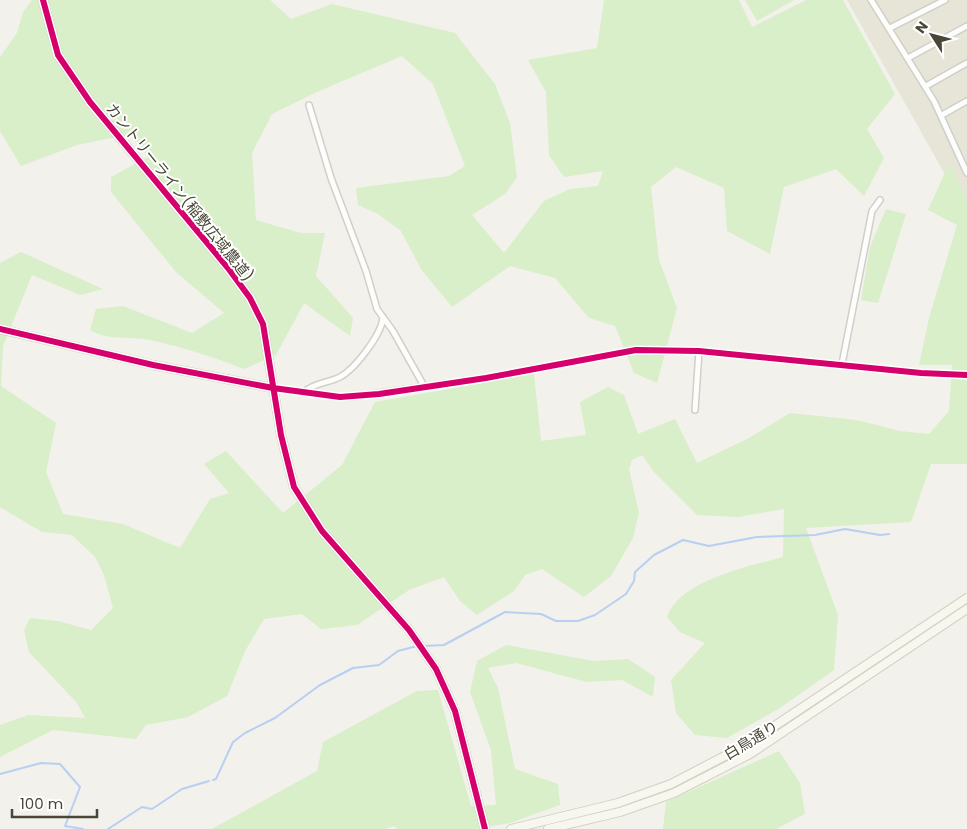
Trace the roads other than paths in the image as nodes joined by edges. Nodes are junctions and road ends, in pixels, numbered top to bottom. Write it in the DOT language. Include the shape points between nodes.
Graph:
graph roads {
  1 [pos="43,0"];
  2 [pos="945,0"];
  3 [pos="874,1"];
  4 [pos="967,26"];
  5 [pos="890,28"];
  6 [pos="908,58"];
  7 [pos="967,63"];
  8 [pos="926,86"];
  9 [pos="967,103"];
  10 [pos="309,104"];
  11 [pos="942,115"];
  12 [pos="967,173"];
  13 [pos="880,200"];
  14 [pos="383,317"];
  15 [pos="0,330"];
  16 [pos="699,351"];
  17 [pos="842,364"];
  18 [pos="967,375"];
  19 [pos="424,386"];
  20 [pos="273,388"];
  21 [pos="304,392"];
  22 [pos="696,410"];
  23 [pos="967,598"];
  24 [pos="967,609"];
  25 [pos="485,829"];
  26 [pos="511,829"];
  27 [pos="548,829"];
  1 -- 20 [label="street, カントリーライン(稲敷広域農道)" via="58,54 90,102 250,298 263,324"];
  2 -- 5 [label="street"];
  3 -- 5 [label="street"];
  4 -- 6 [label="street"];
  5 -- 6 [label="street"];
  6 -- 8 [label="street"];
  7 -- 8 [label="street"];
  8 -- 11 [label="street"];
  9 -- 11 [label="street"];
  10 -- 14 [label="street" via="331,178"];
  11 -- 12 [label="street"];
  13 -- 17 [label="street" via="872,211"];
  14 -- 19 [label="street"];
  14 -- 21 [label="street" via="378,335 343,376 310,386"];
  15 -- 20 [label="street"];
  16 -- 17 [label="street"];
  16 -- 19 [label="street" via="627,351 486,378"];
  16 -- 22 [label="street"];
  17 -- 18 [label="street"];
  19 -- 21 [label="street" via="358,396"];
  20 -- 21 [label="street"];
  20 -- 25 [label="street, カントリーライン(稲敷広域農道)" via="294,487 322,531 409,630 428,656 451,700"];
  23 -- 26 [label="street, 白鳥通り" via="746,746 671,784 618,803"];
  24 -- 27 [label="street, 白鳥通り" via="750,754 674,792 620,812"];
}
